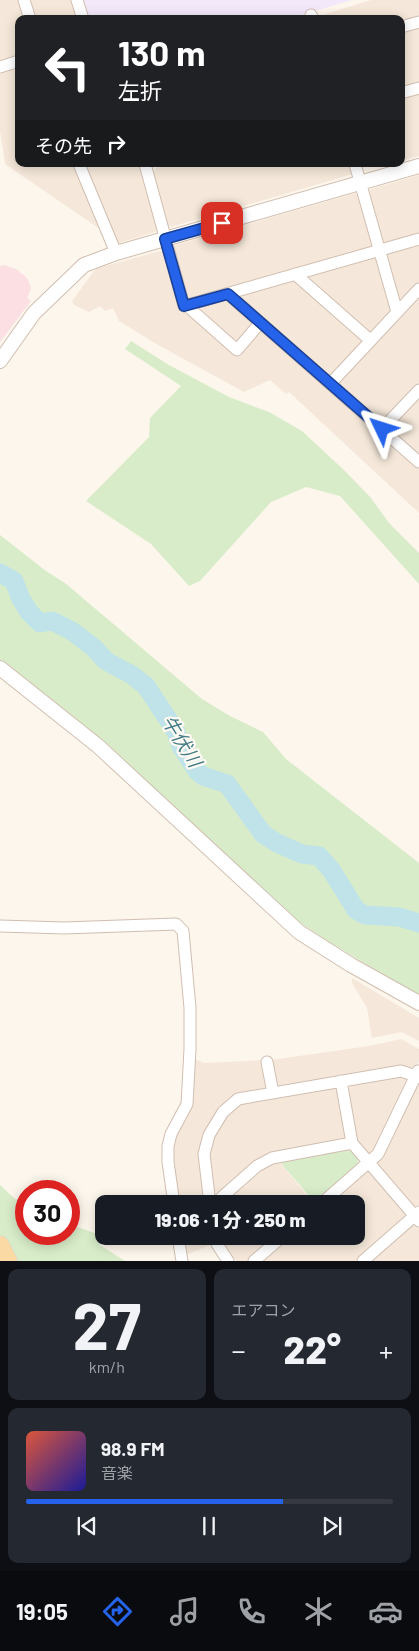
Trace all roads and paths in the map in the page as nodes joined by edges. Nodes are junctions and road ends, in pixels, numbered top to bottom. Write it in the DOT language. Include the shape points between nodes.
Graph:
graph roads {
  1 [pos="24,0"];
  2 [pos="77,0"];
  3 [pos="29,15"];
  4 [pos="82,15"];
  5 [pos="419,22"];
  6 [pos="405,26"];
  7 [pos="15,62"];
  8 [pos="0,67"];
  9 [pos="419,88"];
  10 [pos="405,92"];
  11 [pos="419,166"];
  12 [pos="80,167"];
  13 [pos="149,167"];
  14 [pos="356,167"];
  15 [pos="361,182"];
  16 [pos="165,239"];
  17 [pos="419,239"];
  18 [pos="380,250"];
  19 [pos="116,253"];
  20 [pos="295,274"];
  21 [pos="419,290"];
  22 [pos="228,294"];
  23 [pos="186,305"];
  24 [pos="397,312"];
  25 [pos="260,323"];
  26 [pos="370,340"];
  27 [pos="0,361"];
  28 [pos="330,384"];
  29 [pos="419,390"];
  30 [pos="382,429"];
  31 [pos="419,462"];
  32 [pos="0,668"];
  33 [pos="0,926"];
  34 [pos="419,1003"];
  35 [pos="267,1062"];
  36 [pos="418,1074"];
  37 [pos="341,1081"];
  38 [pos="273,1093"];
  39 [pos="352,1143"];
  40 [pos="368,1163"];
  41 [pos="173,1195"];
  42 [pos="209,1195"];
  43 [pos="224,1195"];
  44 [pos="331,1195"];
  45 [pos="418,1216"];
  46 [pos="0,1245"];
  47 [pos="179,1245"];
  48 [pos="217,1245"];
  49 [pos="273,1245"];
  50 [pos="8,1261"];
  51 [pos="182,1261"];
  52 [pos="228,1261"];
  53 [pos="254,1261"];
  54 [pos="363,1261"];
  1 -- 3 [label="street"];
  2 -- 4 [label="street"];
  5 -- 6 [label="street"];
  7 -- 8 [label="street"];
  9 -- 10 [label="street"];
  11 -- 15 [label="street"];
  12 -- 19 [label="street"];
  13 -- 16 [label="street"];
  14 -- 15 [label="street"];
  15 -- 16 [label="street"];
  15 -- 18 [label="street"];
  16 -- 19 [label="street"];
  16 -- 23 [label="street"];
  17 -- 18 [label="street"];
  18 -- 20 [label="street"];
  18 -- 24 [label="street"];
  19 -- 27 [label="street" via="84,265 34,313"];
  20 -- 22 [label="street"];
  20 -- 26 [label="street"];
  21 -- 24 [label="street"];
  22 -- 23 [label="street"];
  22 -- 25 [label="street"];
  23 -- 25 [label="street" via="237,350"];
  24 -- 26 [label="street"];
  25 -- 28 [label="street"];
  26 -- 28 [label="street"];
  28 -- 30 [label="street"];
  29 -- 30 [label="street"];
  30 -- 31 [label="street"];
  32 -- 34 [label="street" via="98,746 299,932"];
  33 -- 41 [label="street" via="64,928 176,924 183,930 190,1049 187,1104 168,1146"];
  35 -- 38 [label="street"];
  36 -- 37 [label="street" via="400,1071"];
  36 -- 40 [label="street" via="378,1154"];
  37 -- 38 [label="street"];
  37 -- 39 [label="street"];
  38 -- 42 [label="street" via="238,1099 223,1112 209,1135 204,1154"];
  39 -- 40 [label="street"];
  39 -- 43 [label="street" via="272,1158 257,1166"];
  40 -- 44 [label="street"];
  40 -- 45 [label="street"];
  45 -- 54 [label="street"];
  46 -- 50 [label="main road"];
  47 -- 51 [label="street"];
  48 -- 52 [label="street"];
  49 -- 53 [label="street"];
}
